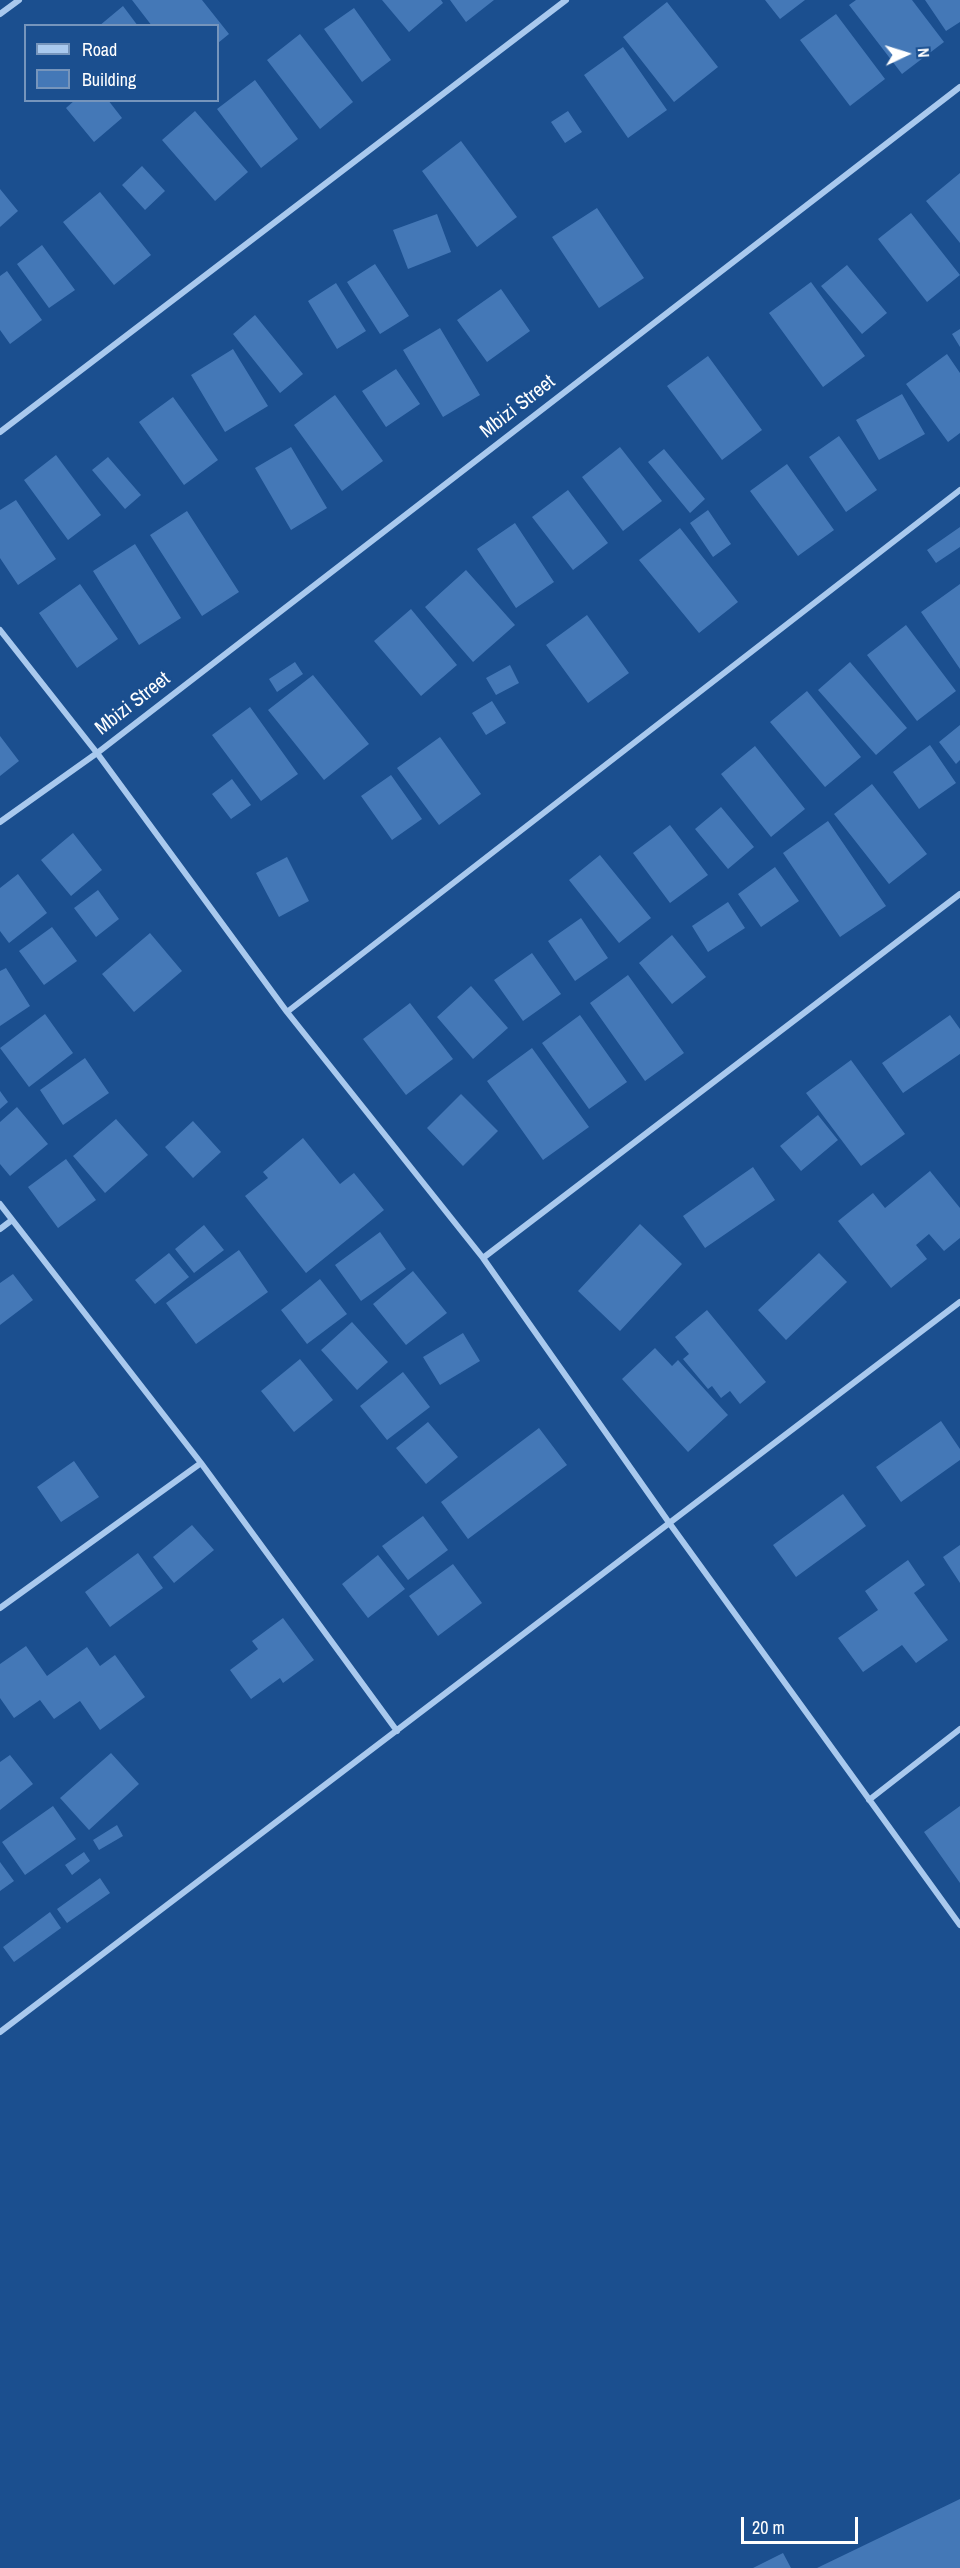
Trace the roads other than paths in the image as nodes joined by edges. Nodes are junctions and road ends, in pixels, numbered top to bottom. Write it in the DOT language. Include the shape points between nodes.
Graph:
graph roads {
  1 [pos="19,0"];
  2 [pos="566,0"];
  3 [pos="0,14"];
  4 [pos="960,87"];
  5 [pos="0,432"];
  6 [pos="960,490"];
  7 [pos="0,630"];
  8 [pos="97,753"];
  9 [pos="0,822"];
  10 [pos="960,894"];
  11 [pos="287,1012"];
  12 [pos="0,1204"];
  13 [pos="12,1220"];
  14 [pos="0,1229"];
  15 [pos="483,1258"];
  16 [pos="960,1302"];
  17 [pos="201,1463"];
  18 [pos="670,1524"];
  19 [pos="0,1608"];
  20 [pos="960,1729"];
  21 [pos="397,1731"];
  22 [pos="869,1800"];
  23 [pos="960,1925"];
  24 [pos="0,2032"];
  1 -- 3 [label="street"];
  2 -- 5 [label="street"];
  4 -- 8 [label="street, Mbizi Street"];
  6 -- 11 [label="street"];
  7 -- 8 [label="street"];
  8 -- 9 [label="street, Mbizi Street"];
  8 -- 11 [label="street"];
  10 -- 15 [label="street"];
  11 -- 15 [label="street"];
  12 -- 13 [label="street"];
  13 -- 14 [label="street"];
  13 -- 17 [label="street"];
  15 -- 18 [label="street"];
  16 -- 18 [label="street"];
  17 -- 19 [label="street"];
  17 -- 21 [label="street"];
  18 -- 21 [label="street"];
  18 -- 22 [label="street"];
  20 -- 22 [label="street"];
  21 -- 24 [label="street"];
  22 -- 23 [label="street"];
}
